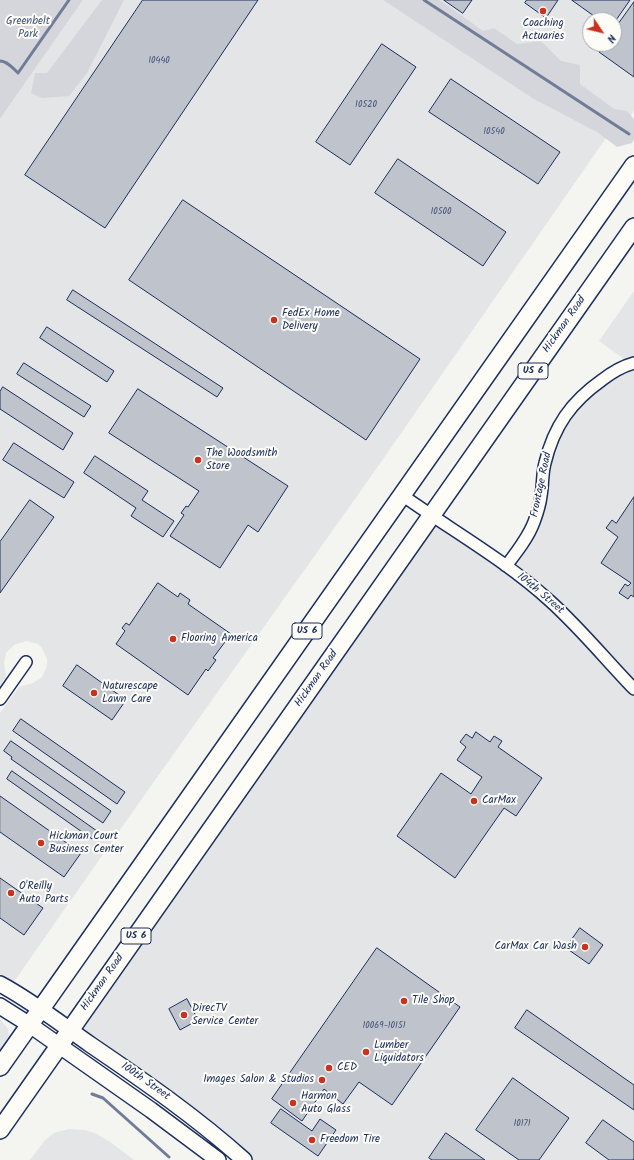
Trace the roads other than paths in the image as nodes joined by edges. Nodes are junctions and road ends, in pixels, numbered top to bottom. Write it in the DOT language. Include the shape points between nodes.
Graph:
graph roads {
  1 [pos="634,165"];
  2 [pos="634,227"];
  3 [pos="634,363"];
  4 [pos="402,495"];
  5 [pos="431,516"];
  6 [pos="506,566"];
  7 [pos="26,662"];
  8 [pos="634,688"];
  9 [pos="0,699"];
  10 [pos="0,984"];
  11 [pos="0,1006"];
  12 [pos="41,1009"];
  13 [pos="30,1025"];
  14 [pos="70,1030"];
  15 [pos="59,1045"];
  16 [pos="0,1067"];
  17 [pos="0,1130"];
  18 [pos="218,1160"];
  19 [pos="244,1160"];
  1 -- 4 [label="main road, US 6"];
  2 -- 5 [label="main road, Hickman Road / US 6"];
  3 -- 6 [label="street, Frontage Road" via="613,372 588,390 562,420 548,450 541,497 533,524"];
  4 -- 5 [label="street, 104th Street"];
  4 -- 12 [label="main road, US 6"];
  5 -- 6 [label="street, 104th Street"];
  5 -- 14 [label="main road, Hickman Road / US 6"];
  6 -- 8 [label="street, 104th Street" via="549,600"];
  7 -- 9 [label="street"];
  10 -- 12 [label="main road, 100th Street"];
  11 -- 13 [label="main road, 100th Street"];
  12 -- 13 [label="main road, US 6"];
  12 -- 14 [label="main road, 100th Street"];
  13 -- 15 [label="main road, 100th Street"];
  13 -- 16 [label="main road, US 6"];
  14 -- 15 [label="main road, Hickman Road / US 6"];
  14 -- 19 [label="main road, 100th Street" via="167,1096"];
  15 -- 17 [label="main road, Hickman Road / US 6"];
  15 -- 18 [label="main road, 100th Street"];
}
